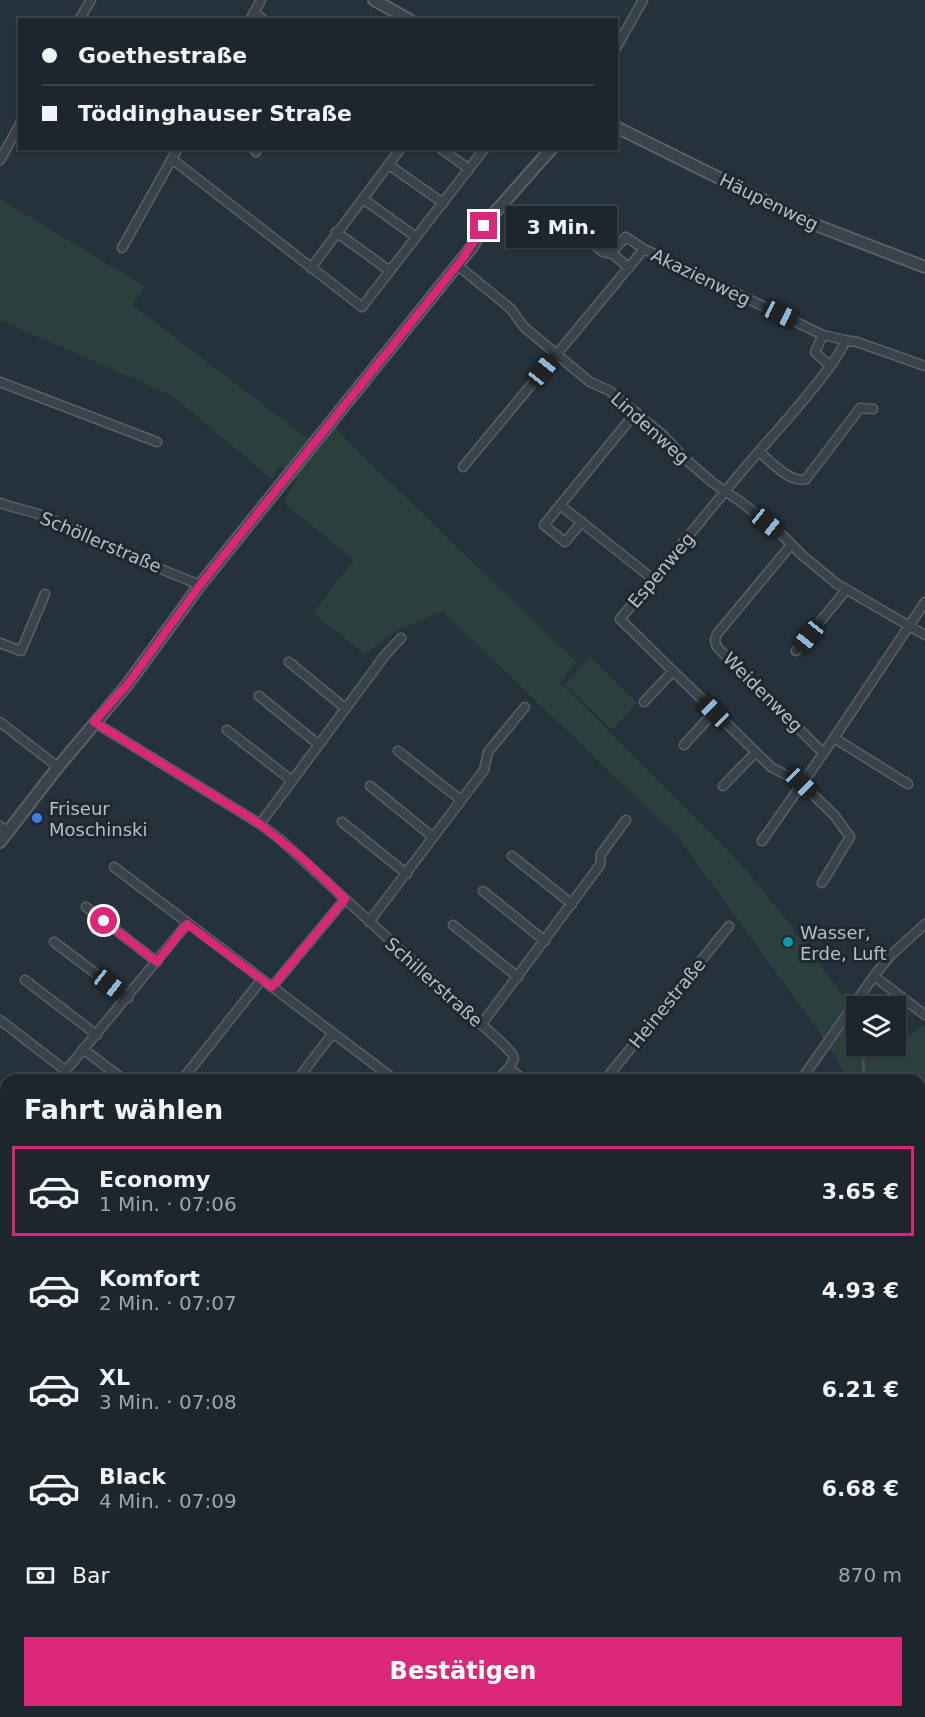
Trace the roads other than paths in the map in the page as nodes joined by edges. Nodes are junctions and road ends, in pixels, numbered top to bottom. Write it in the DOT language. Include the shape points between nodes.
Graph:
graph roads {
  1 [pos="91,0"];
  2 [pos="261,0"];
  3 [pos="374,0"];
  4 [pos="644,0"];
  5 [pos="252,16"];
  6 [pos="80,18"];
  7 [pos="406,18"];
  8 [pos="618,45"];
  9 [pos="18,127"];
  10 [pos="618,128"];
  11 [pos="2,149"];
  12 [pos="177,150"];
  13 [pos="399,150"];
  14 [pos="443,150"];
  15 [pos="483,150"];
  16 [pos="550,150"];
  17 [pos="172,159"];
  18 [pos="0,160"];
  19 [pos="389,165"];
  20 [pos="469,169"];
  21 [pos="363,199"];
  22 [pos="443,203"];
  23 [pos="557,215"];
  24 [pos="336,232"];
  25 [pos="416,237"];
  26 [pos="122,248"];
  27 [pos="644,249"];
  28 [pos="613,254"];
  29 [pos="457,265"];
  30 [pos="925,267"];
  31 [pos="311,268"];
  32 [pos="629,268"];
  33 [pos="390,271"];
  34 [pos="823,335"];
  35 [pos="845,340"];
  36 [pos="556,354"];
  37 [pos="830,366"];
  38 [pos="925,366"];
  39 [pos="0,382"];
  40 [pos="873,409"];
  41 [pos="636,412"];
  42 [pos="157,442"];
  43 [pos="759,452"];
  44 [pos="463,467"];
  45 [pos="726,491"];
  46 [pos="0,503"];
  47 [pos="561,505"];
  48 [pos="582,522"];
  49 [pos="792,545"];
  50 [pos="654,580"];
  51 [pos="200,585"];
  52 [pos="846,590"];
  53 [pos="45,594"];
  54 [pos="925,602"];
  55 [pos="909,628"];
  56 [pos="925,635"];
  57 [pos="401,638"];
  58 [pos="0,643"];
  59 [pos="796,651"];
  60 [pos="289,662"];
  61 [pos="673,671"];
  62 [pos="259,696"];
  63 [pos="644,702"];
  64 [pos="525,707"];
  65 [pos="345,708"];
  66 [pos="714,712"];
  67 [pos="0,722"];
  68 [pos="94,722"];
  69 [pos="227,730"];
  70 [pos="834,738"];
  71 [pos="318,744"];
  72 [pos="684,745"];
  73 [pos="398,751"];
  74 [pos="756,752"];
  75 [pos="824,753"];
  76 [pos="58,767"];
  77 [pos="291,780"];
  78 [pos="801,783"];
  79 [pos="908,784"];
  80 [pos="370,786"];
  81 [pos="723,786"];
  82 [pos="461,800"];
  83 [pos="626,820"];
  84 [pos="342,822"];
  85 [pos="260,824"];
  86 [pos="4,829"];
  87 [pos="433,837"];
  88 [pos="762,841"];
  89 [pos="0,842"];
  90 [pos="512,856"];
  91 [pos="114,867"];
  92 [pos="406,874"];
  93 [pos="822,883"];
  94 [pos="483,891"];
  95 [pos="345,899"];
  96 [pos="572,904"];
  97 [pos="86,907"];
  98 [pos="369,922"];
  99 [pos="187,924"];
  100 [pos="925,924"];
  101 [pos="453,925"];
  102 [pos="729,926"];
  103 [pos="545,941"];
  104 [pos="54,942"];
  105 [pos="157,962"];
  106 [pos="874,976"];
  107 [pos="518,977"];
  108 [pos="25,980"];
  109 [pos="262,980"];
  110 [pos="272,987"];
  111 [pos="128,998"];
  112 [pos="925,1015"];
  113 [pos="0,1020"];
  114 [pos="482,1025"];
  115 [pos="333,1033"];
  116 [pos="97,1035"];
  117 [pos="83,1049"];
  118 [pos="510,1068"];
  119 [pos="65,1070"];
  120 [pos="62,1074"];
  121 [pos="116,1074"];
  122 [pos="187,1074"];
  123 [pos="302,1074"];
  124 [pos="387,1074"];
  125 [pos="504,1074"];
  126 [pos="517,1074"];
  127 [pos="610,1074"];
  128 [pos="805,1074"];
  1 -- 6 [label="street"];
  2 -- 5 [label="street"];
  3 -- 7 [label="street"];
  4 -- 8 [label="street"];
  9 -- 11 [label="street"];
  10 -- 30 [label="street, Häupenweg" via="808,222"];
  11 -- 18 [label="street"];
  12 -- 17 [label="street"];
  13 -- 19 [label="street"];
  14 -- 20 [label="street"];
  15 -- 20 [label="street"];
  16 -- 29 [label="street" via="496,211"];
  17 -- 26 [label="street"];
  17 -- 31 [label="street"];
  19 -- 21 [label="street"];
  19 -- 22 [label="street"];
  20 -- 22 [label="street"];
  21 -- 24 [label="street"];
  21 -- 25 [label="street"];
  22 -- 25 [label="street"];
  23 -- 28 [label="street, Akazienweg" via="603,252"];
  24 -- 31 [label="street"];
  24 -- 33 [label="street"];
  25 -- 33 [label="street"];
  27 -- 28 [label="street, Akazienweg" via="626,237"];
  27 -- 32 [label="street, Akazienweg"];
  27 -- 34 [label="street, Akazienweg"];
  28 -- 32 [label="street, Akazienweg"];
  29 -- 36 [label="street, Lindenweg" via="510,308 524,327"];
  29 -- 51 [label="street"];
  31 -- 33 [label="street" via="362,307"];
  32 -- 36 [label="street, Akazienweg"];
  34 -- 35 [label="street, Akazienweg"];
  34 -- 37 [label="street" via="815,352"];
  35 -- 37 [label="street"];
  35 -- 38 [label="street, Akazienweg"];
  36 -- 41 [label="street, Lindenweg"];
  36 -- 44 [label="street, Akazienweg"];
  37 -- 43 [label="street"];
  39 -- 42 [label="street"];
  40 -- 43 [label="street" via="860,408 806,479 792,478"];
  41 -- 45 [label="street, Lindenweg" via="684,459"];
  41 -- 47 [label="street"];
  43 -- 45 [label="street"];
  45 -- 49 [label="street, Lindenweg"];
  45 -- 50 [label="street, Espenweg"];
  46 -- 51 [label="street, Schöllerstraße"];
  47 -- 48 [label="street"];
  47 -- 48 [label="street" via="544,525 551,531 565,542"];
  48 -- 50 [label="street"];
  49 -- 52 [label="street, Lindenweg"];
  49 -- 75 [label="street, Weidenweg" via="715,640 717,647"];
  50 -- 61 [label="street, Espenweg" via="620,619"];
  51 -- 68 [label="street" via="127,685"];
  52 -- 55 [label="street, Lindenweg"];
  52 -- 59 [label="street"];
  53 -- 58 [label="street" via="21,651"];
  54 -- 55 [label="street"];
  55 -- 56 [label="street, Lindenweg"];
  55 -- 70 [label="street"];
  57 -- 65 [label="street"];
  60 -- 65 [label="street"];
  61 -- 63 [label="street"];
  61 -- 66 [label="street, Espenweg"];
  62 -- 71 [label="street"];
  64 -- 82 [label="street" via="488,752 484,770"];
  65 -- 71 [label="street"];
  66 -- 72 [label="street"];
  66 -- 74 [label="street, Espenweg"];
  67 -- 76 [label="street"];
  68 -- 76 [label="street"];
  68 -- 85 [label="street, Schillerstraße"];
  69 -- 77 [label="street"];
  70 -- 75 [label="street"];
  70 -- 79 [label="street"];
  71 -- 77 [label="street"];
  73 -- 82 [label="street"];
  74 -- 78 [label="street, Espenweg" via="771,767"];
  74 -- 81 [label="street"];
  75 -- 78 [label="street"];
  76 -- 86 [label="street"];
  77 -- 85 [label="street"];
  78 -- 88 [label="street"];
  78 -- 93 [label="street, Espenweg" via="835,816 850,837"];
  80 -- 87 [label="street"];
  82 -- 87 [label="street"];
  83 -- 96 [label="street"];
  84 -- 92 [label="street"];
  85 -- 95 [label="street, Schillerstraße"];
  86 -- 89 [label="street"];
  87 -- 92 [label="street"];
  90 -- 96 [label="street"];
  91 -- 99 [label="street"];
  92 -- 98 [label="street"];
  94 -- 103 [label="street"];
  95 -- 98 [label="street, Schillerstraße"];
  95 -- 110 [label="street"];
  96 -- 103 [label="street"];
  97 -- 105 [label="street"];
  98 -- 114 [label="street, Schillerstraße"];
  99 -- 105 [label="street"];
  99 -- 109 [label="street"];
  100 -- 106 [label="street"];
  101 -- 107 [label="street"];
  102 -- 127 [label="street, Heinestraße"];
  103 -- 107 [label="street"];
  104 -- 111 [label="street"];
  105 -- 111 [label="street"];
  106 -- 112 [label="street"];
  106 -- 128 [label="street"];
  107 -- 114 [label="street"];
  108 -- 116 [label="street"];
  109 -- 110 [label="street"];
  109 -- 122 [label="street"];
  110 -- 115 [label="street"];
  111 -- 116 [label="street"];
  113 -- 119 [label="street"];
  114 -- 118 [label="street, Schillerstraße" via="513,1055"];
  115 -- 123 [label="street"];
  115 -- 124 [label="street"];
  116 -- 117 [label="street"];
  117 -- 119 [label="street"];
  117 -- 121 [label="street"];
  118 -- 125 [label="street"];
  118 -- 126 [label="street"];
  119 -- 120 [label="street"];
}
